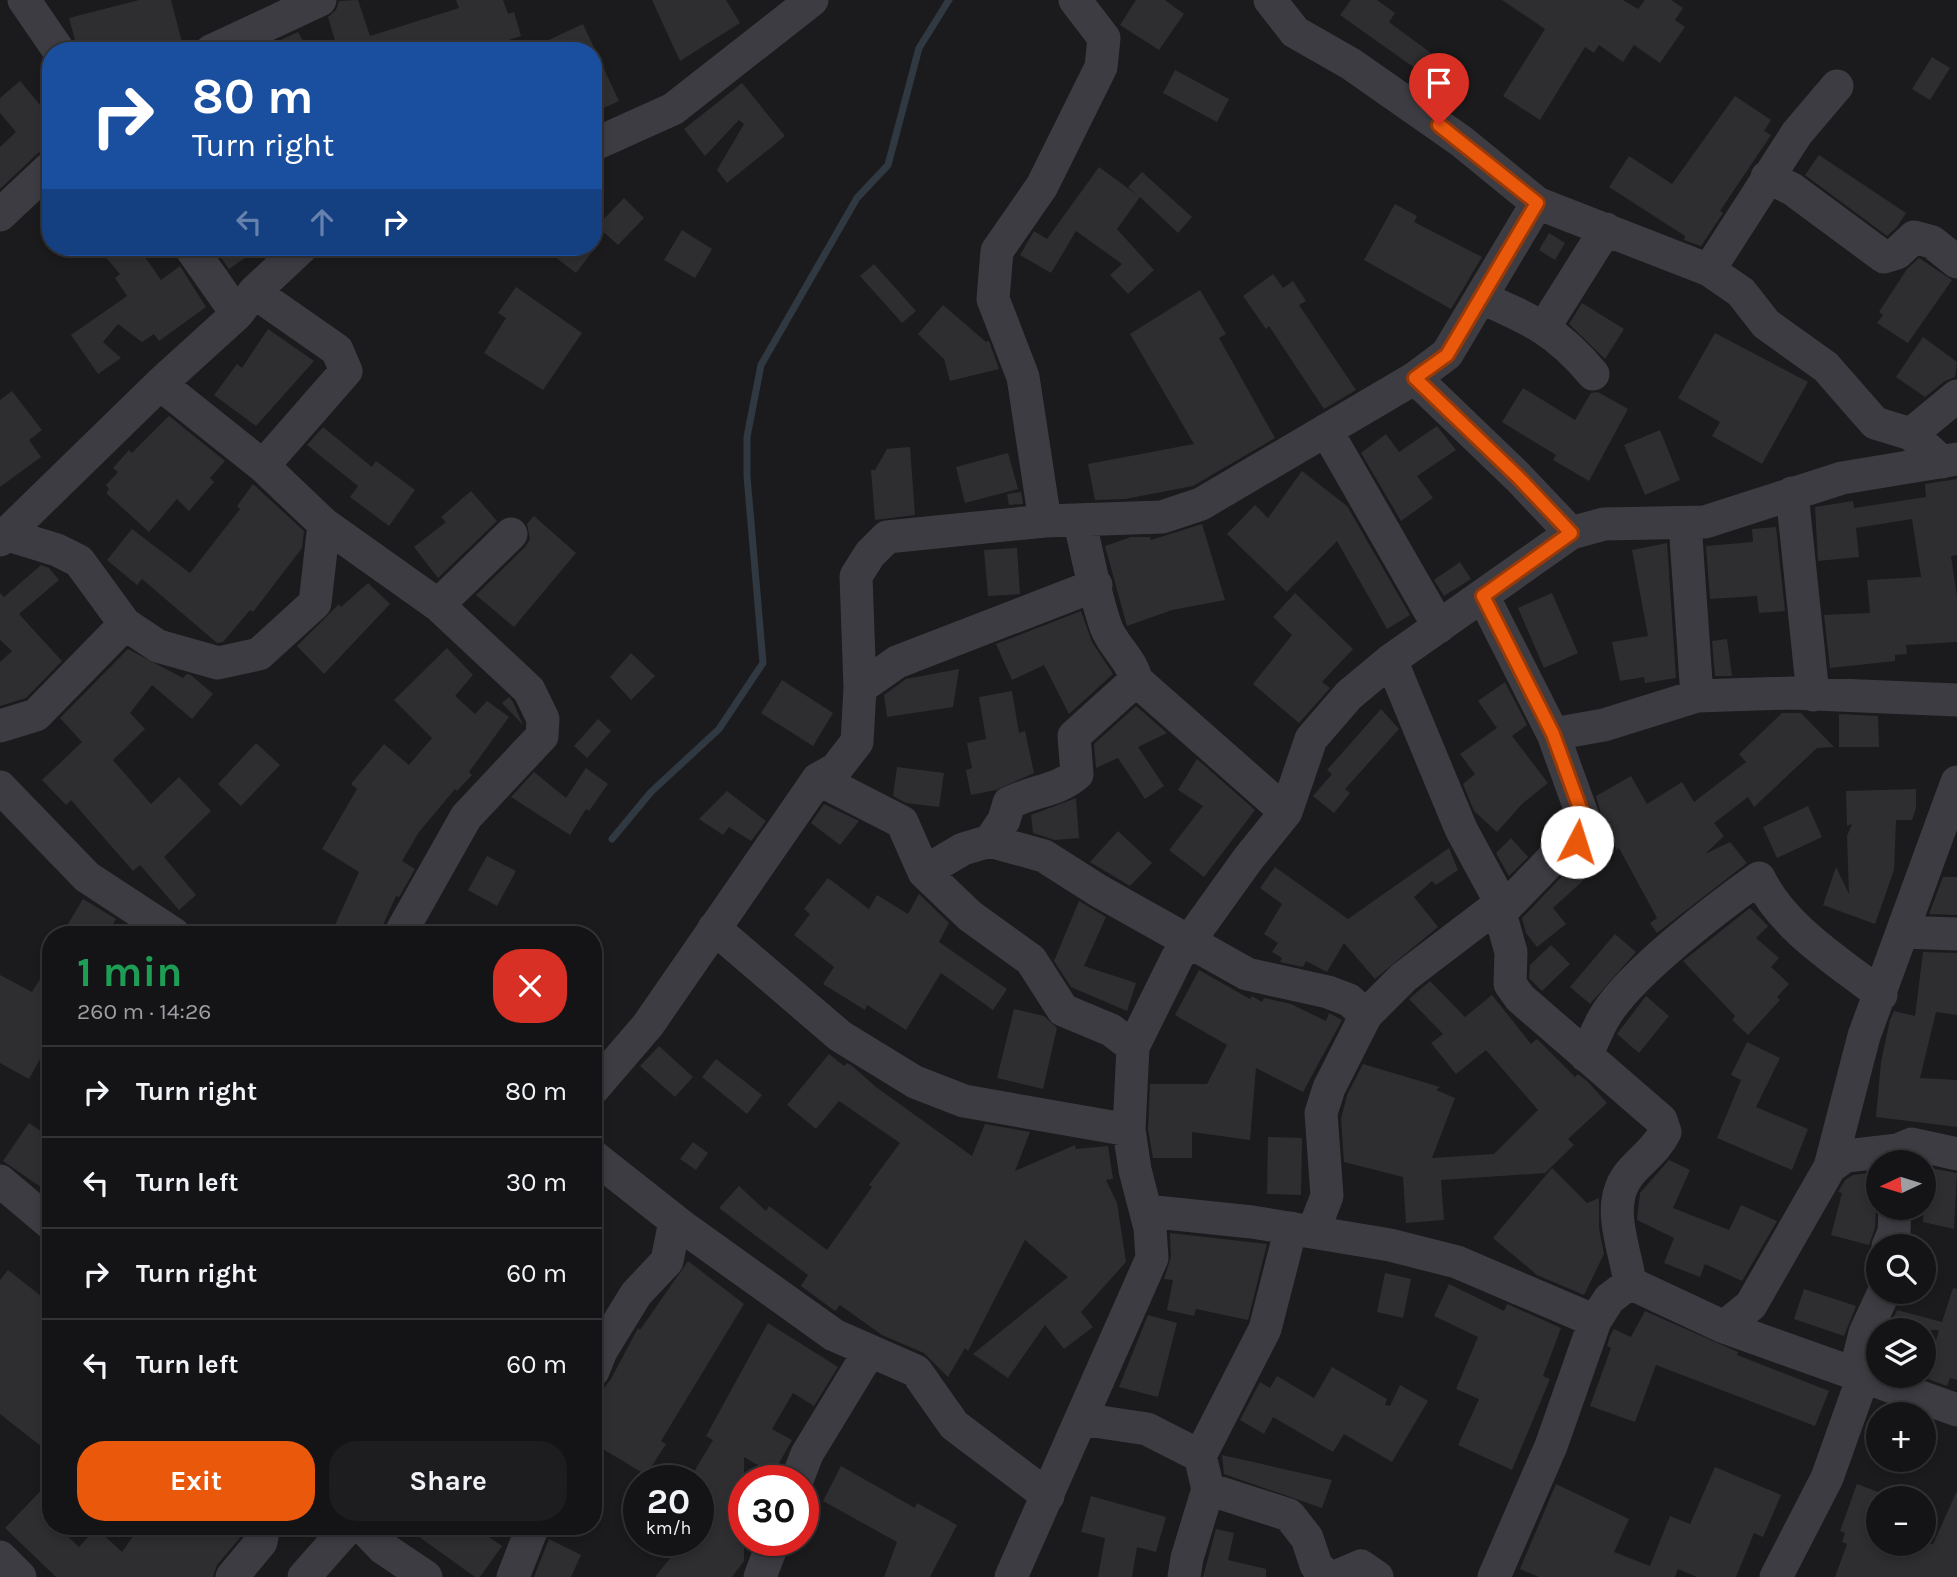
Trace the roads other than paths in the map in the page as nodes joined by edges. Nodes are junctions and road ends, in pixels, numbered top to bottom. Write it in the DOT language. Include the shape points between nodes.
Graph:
graph roads {
  1 [pos="24,0"];
  2 [pos="320,0"];
  3 [pos="812,0"];
  4 [pos="1075,0"];
  5 [pos="1270,0"];
  6 [pos="53,42"];
  7 [pos="230,42"];
  8 [pos="1837,86"];
  9 [pos="602,141"];
  10 [pos="42,175"];
  11 [pos="1767,177"];
  12 [pos="1537,203"];
  13 [pos="0,215"];
  14 [pos="1606,229"];
  15 [pos="199,256"];
  16 [pos="293,256"];
  17 [pos="1957,262"];
  18 [pos="1709,270"];
  19 [pos="1482,298"];
  20 [pos="245,303"];
  21 [pos="1545,326"];
  22 [pos="1593,374"];
  23 [pos="1415,378"];
  24 [pos="160,384"];
  25 [pos="1957,396"];
  26 [pos="1326,430"];
  27 [pos="1911,434"];
  28 [pos="1949,460"];
  29 [pos="263,466"];
  30 [pos="1792,493"];
  31 [pos="1079,520"];
  32 [pos="1045,521"];
  33 [pos="1685,523"];
  34 [pos="324,524"];
  35 [pos="1571,533"];
  36 [pos="511,534"];
  37 [pos="2,537"];
  38 [pos="1096,585"];
  39 [pos="1483,596"];
  40 [pos="438,605"];
  41 [pos="125,624"];
  42 [pos="1439,627"];
  43 [pos="1391,660"];
  44 [pos="1136,680"];
  45 [pos="860,688"];
  46 [pos="1813,695"];
  47 [pos="1697,696"];
  48 [pos="1957,700"];
  49 [pos="0,726"];
  50 [pos="1553,734"];
  51 [pos="818,779"];
  52 [pos="1957,782"];
  53 [pos="0,787"];
  54 [pos="1286,813"];
  55 [pos="990,841"];
  56 [pos="924,872"];
  57 [pos="1501,908"];
  58 [pos="162,926"];
  59 [pos="405,926"];
  60 [pos="713,929"];
  61 [pos="1902,932"];
  62 [pos="1957,934"];
  63 [pos="1188,942"];
  64 [pos="1881,995"];
  65 [pos="1366,1016"];
  66 [pos="1133,1047"];
  67 [pos="1586,1056"];
  68 [pos="602,1079"];
  69 [pos="1129,1130"];
  70 [pos="1905,1150"];
  71 [pos="1957,1154"];
  72 [pos="1866,1156"];
  73 [pos="602,1163"];
  74 [pos="1830,1167"];
  75 [pos="0,1181"];
  76 [pos="1146,1211"];
  77 [pos="42,1216"];
  78 [pos="675,1221"];
  79 [pos="1302,1230"];
  80 [pos="1630,1283"];
  81 [pos="1879,1304"];
  82 [pos="1595,1321"];
  83 [pos="1724,1327"];
  84 [pos="602,1349"];
  85 [pos="869,1352"];
  86 [pos="1863,1377"];
  87 [pos="1957,1410"];
  88 [pos="1081,1419"];
  89 [pos="1200,1456"];
  90 [pos="803,1465"];
  91 [pos="1208,1489"];
  92 [pos="1048,1496"];
  93 [pos="262,1535"];
  94 [pos="341,1535"];
  95 [pos="371,1535"];
  96 [pos="529,1535"];
  97 [pos="768,1556"];
  98 [pos="0,1558"];
  99 [pos="20,1577"];
  100 [pos="232,1577"];
  101 [pos="304,1577"];
  102 [pos="426,1577"];
  103 [pos="513,1577"];
  104 [pos="760,1577"];
  105 [pos="1012,1577"];
  106 [pos="1184,1577"];
  107 [pos="1327,1577"];
  108 [pos="1335,1577"];
  109 [pos="1377,1577"];
  110 [pos="1494,1577"];
  111 [pos="1776,1577"];
  1 -- 6 [label="street"];
  2 -- 7 [label="street"];
  3 -- 9 [label="street" via="673,109"];
  4 -- 32 [label="street" via="1104,38 1101,67 1042,186 998,251 993,299 1023,377"];
  5 -- 12 [label="street" via="1295,32 1351,64 1450,133"];
  8 -- 11 [label="street"];
  10 -- 13 [label="street"];
  11 -- 17 [label="street" via="1792,189 1884,257 1897,253 1914,237 1932,242"];
  11 -- 18 [label="street"];
  12 -- 14 [label="street"];
  12 -- 19 [label="street"];
  14 -- 18 [label="street"];
  14 -- 21 [label="street"];
  15 -- 20 [label="street"];
  16 -- 20 [label="street"];
  18 -- 27 [label="street" via="1741,292 1766,324 1826,367 1875,423"];
  19 -- 21 [label="street"];
  19 -- 23 [label="street" via="1447,355"];
  20 -- 24 [label="street"];
  20 -- 29 [label="street" via="337,350 346,370"];
  21 -- 22 [label="street"];
  23 -- 26 [label="street"];
  23 -- 35 [label="street"];
  24 -- 29 [label="street"];
  24 -- 37 [label="street"];
  25 -- 27 [label="street"];
  26 -- 31 [label="street" via="1202,504 1161,516"];
  26 -- 42 [label="street"];
  27 -- 28 [label="street"];
  28 -- 30 [label="street" via="1842,478"];
  29 -- 34 [label="street"];
  30 -- 33 [label="street" via="1705,522"];
  30 -- 46 [label="street"];
  31 -- 32 [label="street"];
  31 -- 38 [label="street"];
  32 -- 45 [label="street" via="887,537 856,576"];
  33 -- 35 [label="street" via="1604,524"];
  33 -- 47 [label="street"];
  34 -- 40 [label="street"];
  34 -- 41 [label="street" via="315,603 259,654 218,663 158,646"];
  35 -- 39 [label="street"];
  36 -- 40 [label="street"];
  37 -- 41 [label="street" via="57,550 79,561"];
  38 -- 44 [label="street" via="1106,627"];
  38 -- 45 [label="street" via="897,662"];
  39 -- 42 [label="street"];
  39 -- 50 [label="street"];
  40 -- 59 [label="street" via="529,690 543,719 542,736 466,817"];
  41 -- 49 [label="street" via="36,715"];
  42 -- 43 [label="street"];
  43 -- 54 [label="street" via="1349,695 1311,740"];
  43 -- 57 [label="street" via="1461,829"];
  44 -- 54 [label="street"];
  44 -- 55 [label="street" via="1074,736 1077,775 1065,785 1027,793 1009,803"];
  45 -- 51 [label="street" via="858,742 836,769"];
  46 -- 47 [label="street"];
  46 -- 48 [label="street"];
  47 -- 50 [label="street" via="1604,725"];
  50 -- 57 [label="street" via="1586,825 1577,842 1557,854"];
  51 -- 56 [label="street" via="902,822"];
  51 -- 60 [label="street"];
  52 -- 61 [label="street"];
  53 -- 58 [label="street" via="87,877"];
  54 -- 63 [label="street"];
  55 -- 56 [label="street" via="963,849"];
  55 -- 63 [label="street" via="1044,856"];
  56 -- 66 [label="street" via="970,916 1031,960 1063,1010 1111,1030"];
  57 -- 65 [label="street" via="1404,977"];
  57 -- 67 [label="street" via="1511,951 1510,984"];
  60 -- 68 [label="street" via="648,1025"];
  60 -- 69 [label="street" via="840,1036 915,1082 964,1101"];
  61 -- 62 [label="street"];
  61 -- 64 [label="street"];
  63 -- 65 [label="street" via="1247,974 1349,1000"];
  63 -- 66 [label="street"];
  64 -- 67 [label="street" via="1793,926 1759,878 1643,974 1607,1012"];
  64 -- 74 [label="street" via="1864,1036"];
  65 -- 79 [label="street" via="1321,1113 1327,1196"];
  66 -- 69 [label="street"];
  67 -- 80 [label="street" via="1661,1120 1665,1132 1617,1193 1618,1226"];
  69 -- 76 [label="street"];
  70 -- 71 [label="street" via="1912,1144"];
  72 -- 74 [label="street" via="1846,1156"];
  73 -- 78 [label="street"];
  74 -- 83 [label="street" via="1751,1305"];
  75 -- 77 [label="street"];
  76 -- 79 [label="street"];
  76 -- 88 [label="street" via="1152,1258"];
  78 -- 84 [label="street" via="667,1261 636,1294"];
  78 -- 85 [label="street" via="834,1335"];
  79 -- 82 [label="street" via="1457,1262"];
  79 -- 89 [label="street" via="1265,1329"];
  80 -- 82 [label="street" via="1609,1299"];
  80 -- 83 [label="street"];
  81 -- 86 [label="street" via="1859,1357"];
  82 -- 110 [label="street" via="1551,1446"];
  83 -- 86 [label="street"];
  85 -- 90 [label="street"];
  85 -- 92 [label="street" via="916,1371 954,1425"];
  86 -- 87 [label="street"];
  86 -- 111 [label="street" via="1827,1478"];
  88 -- 89 [label="street" via="1147,1429"];
  88 -- 92 [label="street"];
  89 -- 91 [label="street"];
  91 -- 106 [label="street"];
  91 -- 107 [label="street" via="1289,1516 1307,1538 1316,1565"];
  92 -- 105 [label="street"];
  93 -- 100 [label="street"];
  94 -- 101 [label="street"];
  95 -- 102 [label="street"];
  96 -- 103 [label="street"];
  97 -- 104 [label="street"];
  98 -- 99 [label="street"];
  108 -- 109 [label="street" via="1361,1566"];
}
